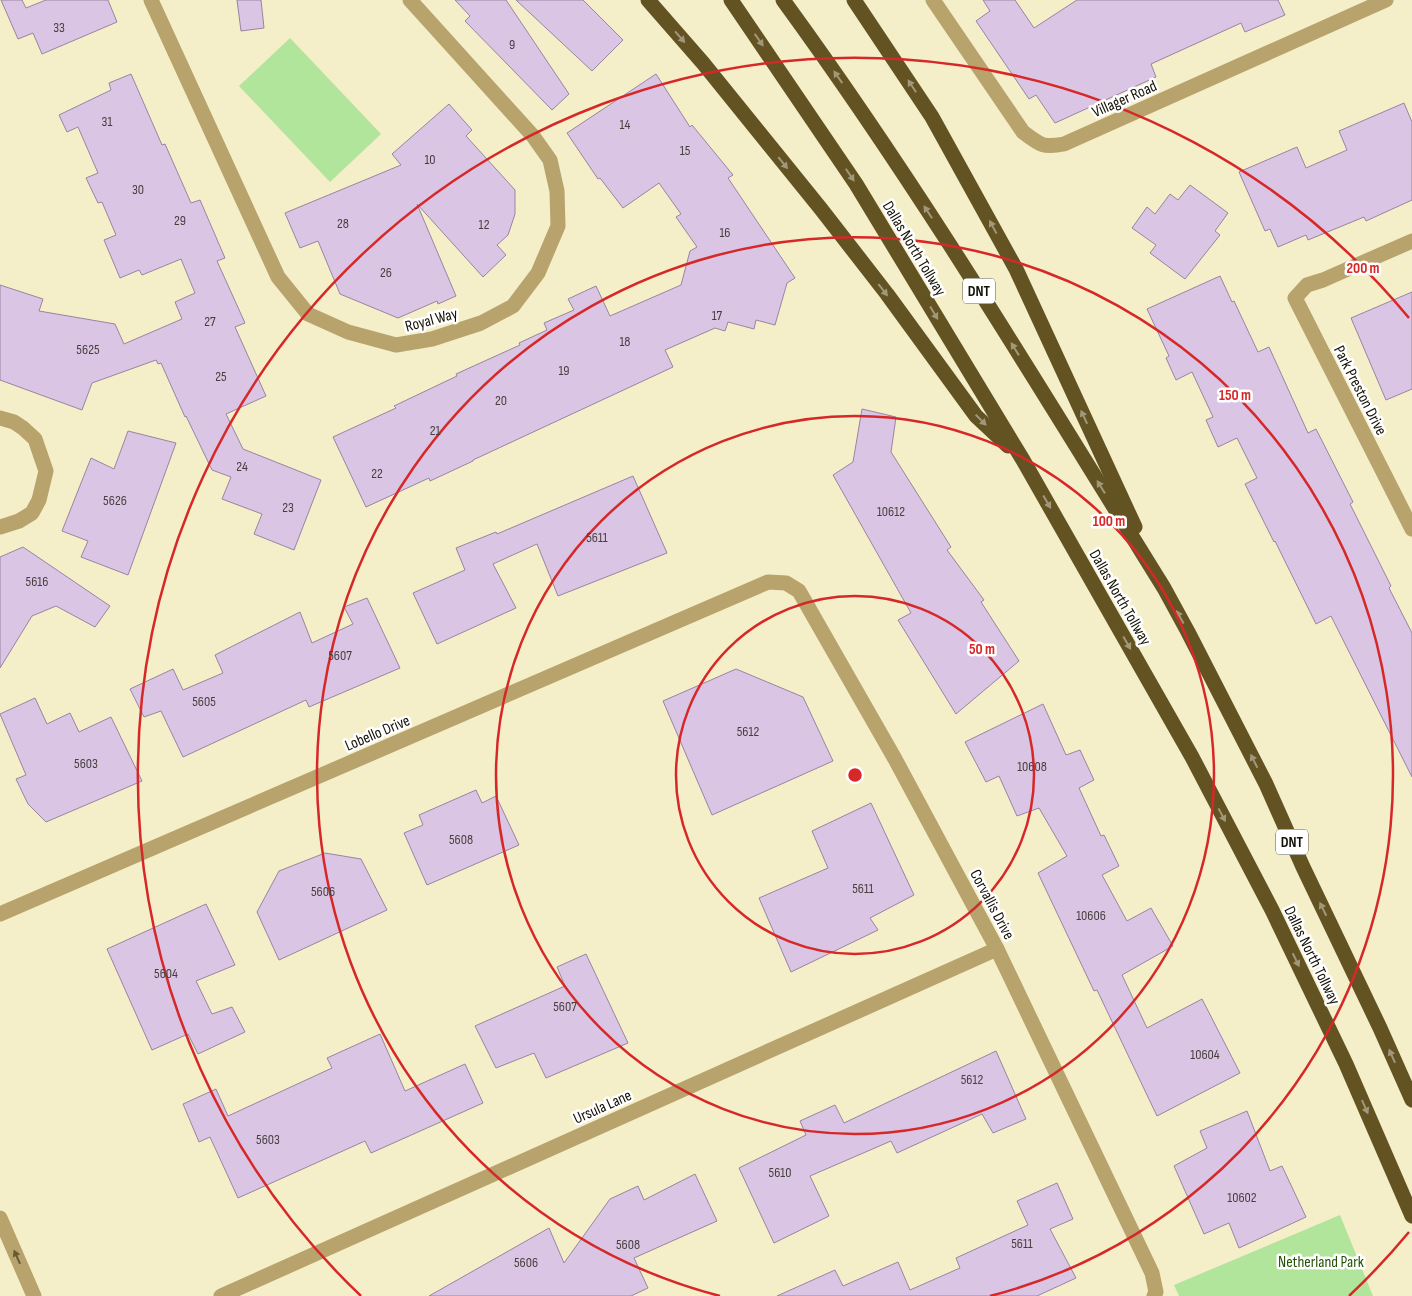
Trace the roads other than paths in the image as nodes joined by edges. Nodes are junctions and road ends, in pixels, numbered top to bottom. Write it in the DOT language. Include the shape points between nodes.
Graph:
graph roads {
  1 [pos="151,0"];
  2 [pos="410,0"];
  3 [pos="648,0"];
  4 [pos="731,0"];
  5 [pos="783,0"];
  6 [pos="854,0"];
  7 [pos="933,0"];
  8 [pos="1386,0"];
  9 [pos="1412,241"];
  10 [pos="0,418"];
  11 [pos="1023,460"];
  12 [pos="0,527"];
  13 [pos="1412,529"];
  14 [pos="768,582"];
  15 [pos="1164,588"];
  16 [pos="0,914"];
  17 [pos="997,949"];
  18 [pos="1412,1100"];
  19 [pos="1412,1216"];
  20 [pos="0,1218"];
  21 [pos="34,1296"];
  22 [pos="221,1296"];
  23 [pos="1154,1296"];
  1 -- 2 [label="street, Royal Way" via="278,277 308,314 348,332 396,345 432,339 481,323 513,306 538,273 558,226 557,191 550,160 533,136"];
  3 -- 11 [label="highway, one-way" via="821,209 976,416"];
  4 -- 11 [label="highway, Dallas North Tollway, one-way" via="856,184"];
  15 -- 5 [label="highway, Dallas North Tollway / DNT, one-way" via="890,153"];
  15 -- 6 [label="highway, one-way" via="1016,269 932,117"];
  7 -- 8 [label="street, Villager Road" via="1022,132 1048,147 1064,144"];
  9 -- 13 [label="street, Park Preston Drive" via="1307,285 1295,298"];
  10 -- 12 [label="street" via="14,422 35,440 46,471 39,500 32,513"];
  11 -- 19 [label="highway, Dallas North Tollway, one-way" via="1192,757 1272,910 1346,1064"];
  14 -- 16 [label="street, Lobello Drive"];
  14 -- 17 [label="street, Corvallis Drive" via="786,583 799,592 895,759"];
  18 -- 15 [label="highway, Dallas North Tollway / DNT, one-way" via="1266,784"];
  17 -- 22 [label="street, Ursula Lane"];
  17 -- 23 [label="street, Corvallis Drive" via="1152,1273"];
  21 -- 20 [label="street, one-way"];
}
